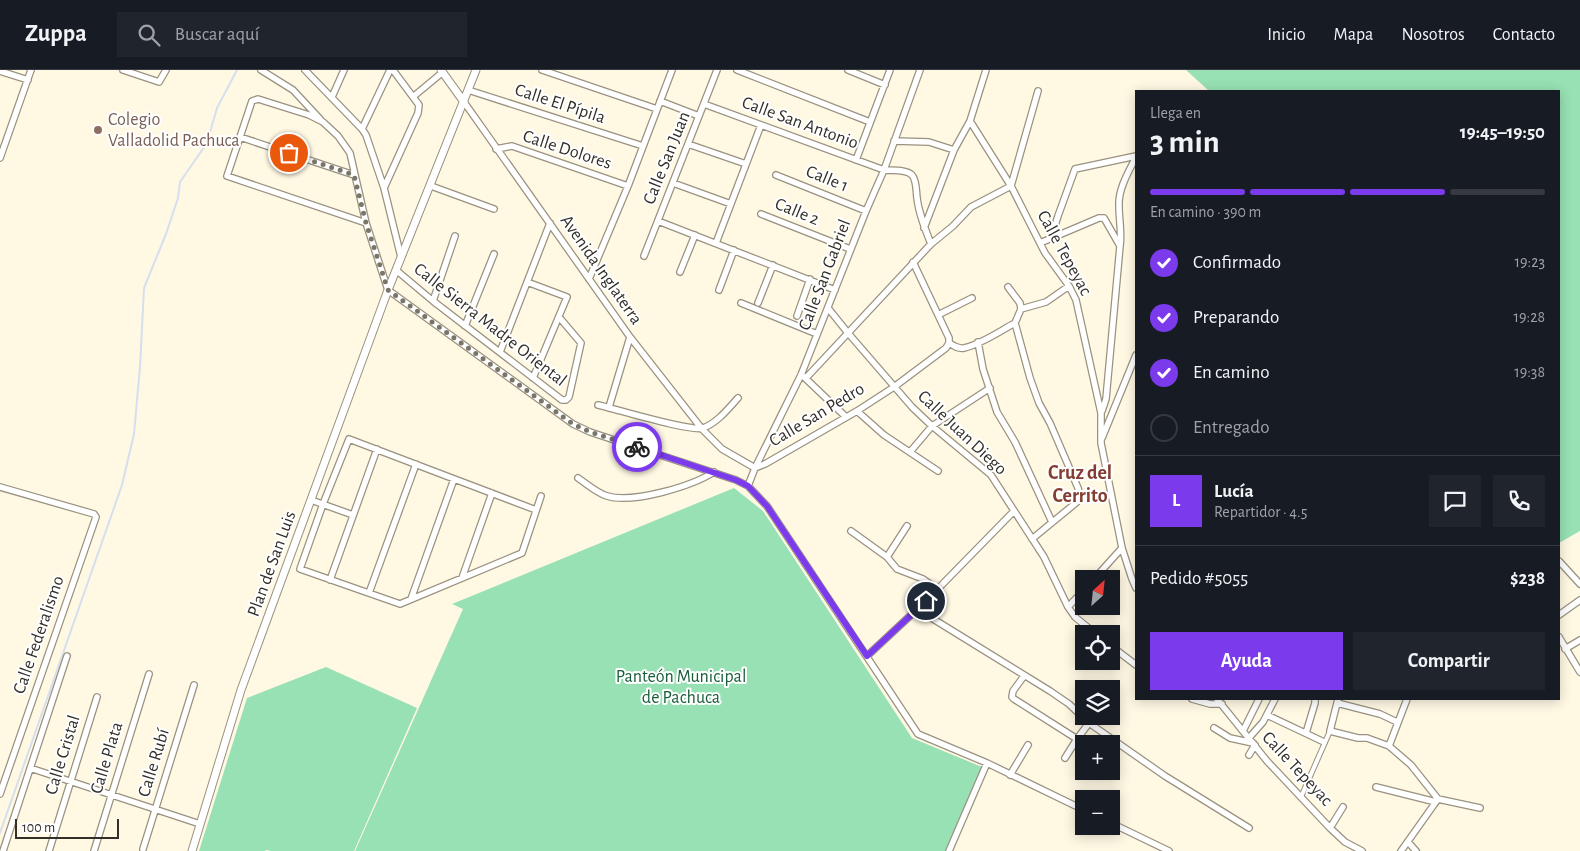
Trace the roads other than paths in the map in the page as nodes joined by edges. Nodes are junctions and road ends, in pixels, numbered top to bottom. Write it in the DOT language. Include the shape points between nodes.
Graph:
graph roads {
  1 [pos="31,70"];
  2 [pos="123,70"];
  3 [pos="166,70"];
  4 [pos="261,70"];
  5 [pos="304,70"];
  6 [pos="344,70"];
  7 [pos="392,70"];
  8 [pos="476,70"];
  9 [pos="542,70"];
  10 [pos="672,70"];
  11 [pos="717,70"];
  12 [pos="737,70"];
  13 [pos="848,70"];
  14 [pos="890,70"];
  15 [pos="920,70"];
  16 [pos="986,70"];
  17 [pos="0,71"];
  18 [pos="442,71"];
  19 [pos="28,80"];
  20 [pos="885,85"];
  21 [pos="468,90"];
  22 [pos="1038,91"];
  23 [pos="414,96"];
  24 [pos="332,97"];
  25 [pos="660,101"];
  26 [pos="464,102"];
  27 [pos="704,104"];
  28 [pos="657,108"];
  29 [pos="699,116"];
  30 [pos="970,121"];
  31 [pos="323,122"];
  32 [pos="870,122"];
  33 [pos="761,125"];
  34 [pos="362,129"];
  35 [pos="240,137"];
  36 [pos="894,141"];
  37 [pos="688,144"];
  38 [pos="643,146"];
  39 [pos="496,149"];
  40 [pos="954,150"];
  41 [pos="1135,157"];
  42 [pos="0,158"];
  43 [pos="1135,159"];
  44 [pos="856,160"];
  45 [pos="746,164"];
  46 [pos="884,170"];
  47 [pos="354,175"];
  48 [pos="776,175"];
  49 [pos="673,183"];
  50 [pos="431,186"];
  51 [pos="628,186"];
  52 [pos="1011,186"];
  53 [pos="384,188"];
  54 [pos="731,204"];
  55 [pos="494,209"];
  56 [pos="866,211"];
  57 [pos="761,214"];
  58 [pos="658,221"];
  59 [pos="366,223"];
  60 [pos="550,223"];
  61 [pos="924,228"];
  62 [pos="695,235"];
  63 [pos="455,236"];
  64 [pos="1051,238"];
  65 [pos="716,243"];
  66 [pos="1040,243"];
  67 [pos="931,244"];
  68 [pos="1120,246"];
  69 [pos="850,249"];
  70 [pos="734,250"];
  71 [pos="494,254"];
  72 [pos="644,256"];
  73 [pos="401,258"];
  74 [pos="913,262"];
  75 [pos="773,265"];
  76 [pos="396,270"];
  77 [pos="680,272"];
  78 [pos="589,279"];
  79 [pos="810,279"];
  80 [pos="527,282"];
  81 [pos="1069,286"];
  82 [pos="1008,287"];
  83 [pos="388,290"];
  84 [pos="719,290"];
  85 [pos="835,290"];
  86 [pos="972,298"];
  87 [pos="433,301"];
  88 [pos="741,303"];
  89 [pos="758,303"];
  90 [pos="828,308"];
  91 [pos="1021,309"];
  92 [pos="938,315"];
  93 [pos="797,316"];
  94 [pos="559,317"];
  95 [pos="1015,323"];
  96 [pos="465,326"];
  97 [pos="848,333"];
  98 [pos="818,334"];
  99 [pos="630,337"];
  100 [pos="978,342"];
  101 [pos="949,343"];
  102 [pos="500,352"];
  103 [pos="1135,357"];
  104 [pos="803,376"];
  105 [pos="533,378"];
  106 [pos="894,387"];
  107 [pos="990,388"];
  108 [pos="738,398"];
  109 [pos="598,405"];
  110 [pos="610,407"];
  111 [pos="857,410"];
  112 [pos="1101,413"];
  113 [pos="846,416"];
  114 [pos="932,426"];
  115 [pos="702,429"];
  116 [pos="1101,442"];
  117 [pos="377,449"];
  118 [pos="910,452"];
  119 [pos="416,464"];
  120 [pos="755,468"];
  121 [pos="938,471"];
  122 [pos="714,472"];
  123 [pos="578,478"];
  124 [pos="454,479"];
  125 [pos="748,486"];
  126 [pos="0,487"];
  127 [pos="492,493"];
  128 [pos="541,496"];
  129 [pos="311,500"];
  130 [pos="323,504"];
  131 [pos="536,510"];
  132 [pos="1014,510"];
  133 [pos="353,516"];
  134 [pos="1052,522"];
  135 [pos="907,526"];
  136 [pos="851,531"];
  137 [pos="1032,539"];
  138 [pos="1122,548"];
  139 [pos="887,557"];
  140 [pos="1560,564"];
  141 [pos="1102,570"];
  142 [pos="462,578"];
  143 [pos="1134,579"];
  144 [pos="330,580"];
  145 [pos="1580,584"];
  146 [pos="937,589"];
  147 [pos="369,593"];
  148 [pos="411,599"];
  149 [pos="1075,600"];
  150 [pos="1580,600"];
  151 [pos="1068,607"];
  152 [pos="919,608"];
  153 [pos="1560,614"];
  154 [pos="1085,625"];
  155 [pos="1560,640"];
  156 [pos="1580,640"];
  157 [pos="1565,649"];
  158 [pos="1120,653"];
  159 [pos="67,656"];
  160 [pos="867,656"];
  161 [pos="1135,665"];
  162 [pos="1580,672"];
  163 [pos="149,674"];
  164 [pos="1024,676"];
  165 [pos="194,685"];
  166 [pos="97,697"];
  167 [pos="1196,700"];
  168 [pos="1219,700"];
  169 [pos="1258,700"];
  170 [pos="1274,700"];
  171 [pos="1315,700"];
  172 [pos="1407,700"];
  173 [pos="1337,701"];
  174 [pos="1075,710"];
  175 [pos="1267,715"];
  176 [pos="1397,722"];
  177 [pos="1087,725"];
  178 [pos="1092,725"];
  179 [pos="1214,728"];
  180 [pos="1243,731"];
  181 [pos="1330,731"];
  182 [pos="1306,732"];
  183 [pos="1079,735"];
  184 [pos="1075,737"];
  185 [pos="1075,741"];
  186 [pos="1252,742"];
  187 [pos="1324,742"];
  188 [pos="1028,744"];
  189 [pos="1388,746"];
  190 [pos="1249,756"];
  191 [pos="1065,758"];
  192 [pos="987,763"];
  193 [pos="30,768"];
  194 [pos="1010,775"];
  195 [pos="71,782"];
  196 [pos="1376,787"];
  197 [pos="0,794"];
  198 [pos="112,795"];
  199 [pos="1301,797"];
  200 [pos="1437,801"];
  201 [pos="1075,806"];
  202 [pos="1343,807"];
  203 [pos="1480,808"];
  204 [pos="155,809"];
  205 [pos="200,824"];
  206 [pos="1120,827"];
  207 [pos="1249,828"];
  208 [pos="1330,828"];
  209 [pos="1408,842"];
  210 [pos="143,850"];
  211 [pos="3,851"];
  212 [pos="49,851"];
  213 [pos="94,851"];
  214 [pos="192,851"];
  215 [pos="949,851"];
  216 [pos="1169,851"];
  217 [pos="1362,851"];
  218 [pos="1402,851"];
  219 [pos="1416,851"];
  1 -- 19 [label="street"];
  2 -- 3 [label="street" via="159,82"];
  4 -- 31 [label="street" via="293,90"];
  5 -- 24 [label="street"];
  6 -- 24 [label="street"];
  7 -- 23 [label="street"];
  7 -- 34 [label="street"];
  8 -- 21 [label="street, Plan de San Luis"];
  9 -- 28 [label="street"];
  10 -- 25 [label="street"];
  11 -- 27 [label="street, Calle San Juan"];
  12 -- 32 [label="street"];
  13 -- 20 [label="street"];
  14 -- 20 [label="street"];
  15 -- 36 [label="street, Calle San Gabriel"];
  16 -- 30 [label="street"];
  17 -- 19 [label="street"];
  18 -- 23 [label="street"];
  18 -- 26 [label="street, Avenida Inglaterra"];
  19 -- 42 [label="street"];
  20 -- 32 [label="street"];
  21 -- 26 [label="street, Plan de San Luis"];
  21 -- 38 [label="street, Calle El Pípila"];
  22 -- 52 [label="street"];
  23 -- 53 [label="street" via="419,105 418,113"];
  24 -- 34 [label="street"];
  25 -- 28 [label="street"];
  25 -- 29 [label="street"];
  26 -- 39 [label="street, Avenida Inglaterra"];
  26 -- 50 [label="street, Plan de San Luis"];
  27 -- 29 [label="street, Calle San Juan"];
  27 -- 33 [label="street, Calle San Antonio"];
  28 -- 38 [label="street"];
  29 -- 37 [label="street, Calle San Juan"];
  30 -- 40 [label="street"];
  30 -- 52 [label="street, Calle Tepeyac"];
  31 -- 35 [label="street" via="255,99"];
  31 -- 47 [label="street" via="350,153"];
  32 -- 44 [label="street"];
  33 -- 44 [label="street, Calle San Antonio"];
  33 -- 45 [label="street"];
  34 -- 53 [label="street"];
  35 -- 47 [label="street"];
  35 -- 59 [label="street" via="227,176"];
  36 -- 40 [label="street" via="929,142"];
  36 -- 46 [label="street, Calle San Gabriel"];
  37 -- 45 [label="street"];
  37 -- 49 [label="street, Calle San Juan"];
  38 -- 51 [label="street"];
  39 -- 51 [label="street, Calle Dolores" via="512,146"];
  39 -- 60 [label="street, Avenida Inglaterra"];
  40 -- 61 [label="street"];
  41 -- 64 [label="street" via="1075,169"];
  43 -- 68 [label="street" via="1125,178 1118,204 1122,232"];
  44 -- 46 [label="street, Calle San Antonio"];
  45 -- 54 [label="street"];
  46 -- 56 [label="street, Calle San Gabriel"];
  46 -- 61 [label="street, Calle San Antonio" via="906,171 912,175"];
  47 -- 59 [label="street"];
  48 -- 56 [label="street, Calle 1"];
  49 -- 54 [label="street"];
  49 -- 58 [label="street, Calle San Juan"];
  50 -- 55 [label="street"];
  50 -- 73 [label="street, Plan de San Luis"];
  51 -- 78 [label="street"];
  52 -- 66 [label="street, Calle Tepeyac"];
  52 -- 67 [label="street" via="971,207"];
  53 -- 73 [label="street"];
  54 -- 65 [label="street"];
  56 -- 69 [label="street, Calle San Gabriel"];
  57 -- 69 [label="street, Calle 2"];
  58 -- 62 [label="street"];
  58 -- 72 [label="street, Calle San Juan"];
  59 -- 83 [label="street"];
  60 -- 78 [label="street, Avenida Inglaterra"];
  60 -- 80 [label="street"];
  61 -- 67 [label="street"];
  62 -- 65 [label="street"];
  62 -- 77 [label="street"];
  63 -- 87 [label="street"];
  64 -- 66 [label="street"];
  64 -- 68 [label="street" via="1104,218"];
  65 -- 70 [label="street"];
  66 -- 81 [label="street, Calle Tepeyac"];
  67 -- 74 [label="street"];
  68 -- 112 [label="street" via="1106,399"];
  69 -- 85 [label="street, Calle San Gabriel"];
  70 -- 75 [label="street"];
  70 -- 84 [label="street"];
  71 -- 96 [label="street"];
  73 -- 76 [label="street, Plan de San Luis"];
  74 -- 92 [label="street"];
  74 -- 97 [label="street"];
  75 -- 79 [label="street"];
  75 -- 89 [label="street"];
  76 -- 83 [label="street, Plan de San Luis"];
  76 -- 87 [label="street, Calle Sierra Madre Oriental"];
  78 -- 99 [label="street, Avenida Inglaterra"];
  79 -- 85 [label="street"];
  79 -- 93 [label="street"];
  80 -- 94 [label="street" via="566,297"];
  80 -- 102 [label="street"];
  81 -- 91 [label="street" via="1046,302"];
  81 -- 112 [label="street, Calle Tepeyac" via="1076,300"];
  82 -- 91 [label="street"];
  83 -- 122 [label="street" via="573,424"];
  83 -- 129 [label="street, Plan de San Luis"];
  85 -- 90 [label="street, Calle San Gabriel"];
  86 -- 92 [label="street"];
  87 -- 96 [label="street, Calle Sierra Madre Oriental"];
  88 -- 98 [label="street"];
  90 -- 97 [label="street, Calle Juan Diego"];
  90 -- 98 [label="street, Calle San Gabriel"];
  91 -- 95 [label="street"];
  92 -- 101 [label="street"];
  94 -- 105 [label="street"];
  94 -- 105 [label="street, Calle Sierra Madre Oriental" via="581,343 569,397 562,400"];
  95 -- 100 [label="street"];
  95 -- 134 [label="street" via="1039,402 1080,496"];
  96 -- 102 [label="street, Calle Sierra Madre Oriental"];
  97 -- 104 [label="street"];
  97 -- 106 [label="street, Calle Juan Diego"];
  98 -- 104 [label="street, Calle San Gabriel"];
  99 -- 110 [label="street"];
  99 -- 115 [label="street, Avenida Inglaterra"];
  100 -- 101 [label="street" via="963,348"];
  100 -- 107 [label="street"];
  101 -- 106 [label="street, Calle San Pedro"];
  102 -- 105 [label="street, Calle Sierra Madre Oriental"];
  103 -- 116 [label="street"];
  104 -- 113 [label="street"];
  104 -- 120 [label="street, Calle San Gabriel"];
  106 -- 111 [label="street, Calle San Pedro"];
  106 -- 114 [label="street, Calle Juan Diego"];
  107 -- 114 [label="street"];
  107 -- 134 [label="street" via="997,412 1015,442"];
  108 -- 115 [label="street" via="726,412"];
  109 -- 110 [label="street"];
  110 -- 115 [label="street" via="686,428"];
  111 -- 113 [label="street, Calle San Pedro"];
  111 -- 118 [label="street" via="884,435"];
  112 -- 116 [label="street, Calle Tepeyac"];
  113 -- 120 [label="street, Calle San Pedro"];
  114 -- 118 [label="street"];
  114 -- 132 [label="street, Calle Juan Diego" via="991,475"];
  115 -- 120 [label="street, Avenida Inglaterra" via="722,449"];
  116 -- 138 [label="street, Calle Tepeyac"];
  117 -- 119 [label="street"];
  117 -- 130 [label="street" via="349,439"];
  117 -- 133 [label="street"];
  118 -- 121 [label="street"];
  119 -- 124 [label="street"];
  119 -- 147 [label="street"];
  120 -- 125 [label="street, Calle San Gabriel"];
  122 -- 123 [label="street" via="658,494 624,499 606,496"];
  122 -- 125 [label="street"];
  124 -- 127 [label="street"];
  124 -- 148 [label="street"];
  125 -- 160 [label="street" via="767,506"];
  126 -- 197 [label="street, Calle Federalismo" via="96,517"];
  127 -- 131 [label="street"];
  127 -- 142 [label="street"];
  128 -- 131 [label="street"];
  129 -- 130 [label="street"];
  129 -- 205 [label="street, Plan de San Luis" via="241,690"];
  130 -- 133 [label="street"];
  130 -- 144 [label="street" via="300,569"];
  131 -- 142 [label="street" via="522,553"];
  132 -- 137 [label="street, Calle Juan Diego"];
  132 -- 146 [label="street"];
  133 -- 144 [label="street"];
  134 -- 137 [label="street"];
  135 -- 139 [label="street"];
  136 -- 139 [label="street"];
  137 -- 151 [label="street, Calle Juan Diego"];
  138 -- 141 [label="street"];
  138 -- 143 [label="street, Calle Tepeyac"];
  139 -- 146 [label="street" via="897,569 924,579"];
  140 -- 145 [label="street"];
  142 -- 148 [label="street"];
  144 -- 147 [label="street"];
  146 -- 152 [label="street"];
  147 -- 148 [label="street" via="400,604"];
  149 -- 151 [label="street"];
  150 -- 153 [label="street"];
  151 -- 154 [label="street, Calle Juan Diego"];
  152 -- 160 [label="street"];
  152 -- 164 [label="street"];
  155 -- 157 [label="street"];
  156 -- 157 [label="street"];
  157 -- 162 [label="street"];
  158 -- 161 [label="street"];
  159 -- 193 [label="street, Calle Federalismo"];
  160 -- 192 [label="street" via="918,734"];
  163 -- 198 [label="street, Calle Plata"];
  164 -- 174 [label="street"];
  164 -- 184 [label="street" via="1013,691 1014,699"];
  165 -- 204 [label="street, Calle Rubí"];
  166 -- 195 [label="street, Calle Cristal"];
  167 -- 168 [label="street" via="1210,704"];
  168 -- 180 [label="street, Calle Tepeyac"];
  169 -- 180 [label="street"];
  170 -- 175 [label="street"];
  171 -- 182 [label="street"];
  172 -- 176 [label="street"];
  173 -- 176 [label="street"];
  173 -- 181 [label="street"];
  175 -- 182 [label="street"];
  175 -- 186 [label="street"];
  176 -- 189 [label="street"];
  177 -- 183 [label="street"];
  178 -- 207 [label="street" via="1164,776"];
  179 -- 186 [label="street" via="1230,738"];
  180 -- 186 [label="street, Calle Tepeyac"];
  181 -- 187 [label="street"];
  181 -- 189 [label="street"];
  182 -- 187 [label="street"];
  185 -- 191 [label="street"];
  186 -- 190 [label="street"];
  186 -- 199 [label="street, Calle Tepeyac"];
  187 -- 199 [label="street"];
  188 -- 194 [label="street"];
  189 -- 200 [label="street" via="1411,765"];
  192 -- 194 [label="street"];
  192 -- 215 [label="street"];
  193 -- 195 [label="street"];
  193 -- 211 [label="street, Calle Federalismo"];
  194 -- 201 [label="street"];
  195 -- 198 [label="street"];
  195 -- 212 [label="street, Calle Cristal"];
  196 -- 200 [label="street"];
  198 -- 204 [label="street"];
  198 -- 213 [label="street, Calle Plata"];
  199 -- 208 [label="street, Calle Tepeyac"];
  200 -- 203 [label="street"];
  200 -- 209 [label="street"];
  202 -- 208 [label="street"];
  204 -- 205 [label="street"];
  204 -- 210 [label="street, Calle Rubí"];
  205 -- 214 [label="street, Plan de San Luis"];
  206 -- 216 [label="street"];
  208 -- 217 [label="street, Calle Tepeyac" via="1345,842"];
  209 -- 218 [label="street"];
  209 -- 219 [label="street"];
}
